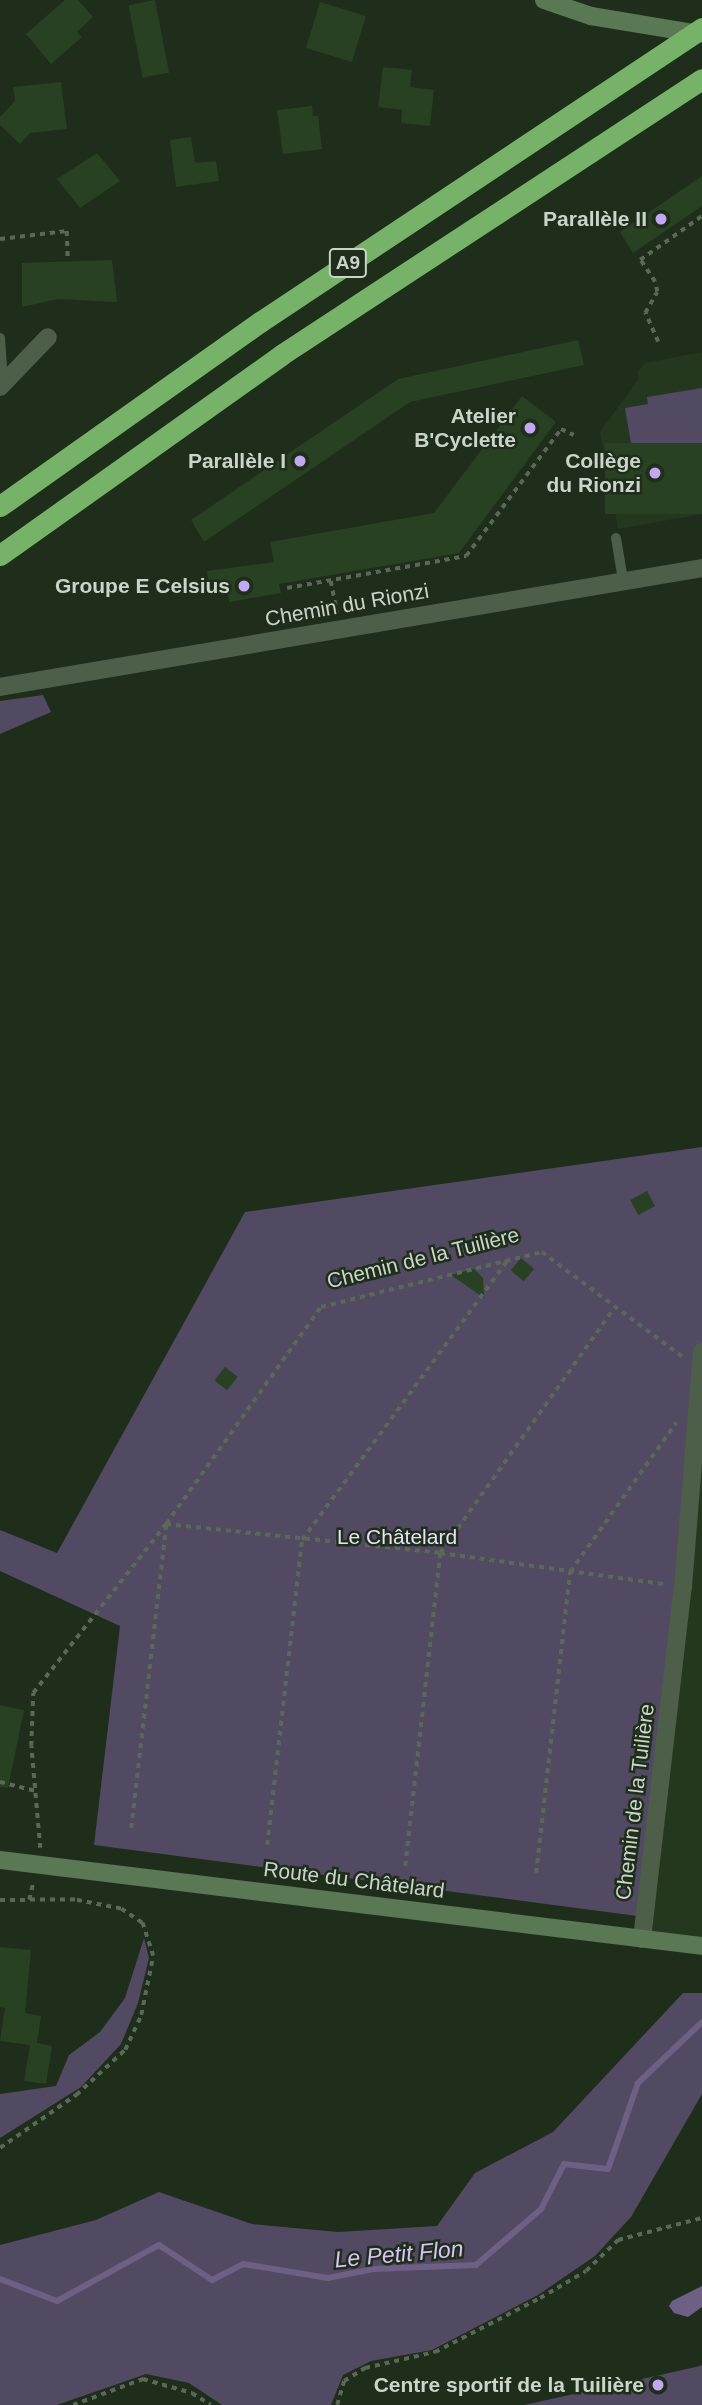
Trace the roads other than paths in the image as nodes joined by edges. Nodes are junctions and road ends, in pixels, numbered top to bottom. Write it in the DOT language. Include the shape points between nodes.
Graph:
graph roads {
  1 [pos="544,0"];
  2 [pos="702,28"];
  3 [pos="702,35"];
  4 [pos="702,79"];
  5 [pos="48,337"];
  6 [pos="0,338"];
  7 [pos="1,384"];
  8 [pos="0,506"];
  9 [pos="616,538"];
  10 [pos="0,555"];
  11 [pos="702,568"];
  12 [pos="623,580"];
  13 [pos="0,687"];
  14 [pos="702,1352"];
  15 [pos="701,1372"];
  16 [pos="0,1860"];
  17 [pos="642,1939"];
  18 [pos="702,1946"];
  1 -- 3 [label="main road" via="591,16"];
  2 -- 8 [label="highway, A9" via="260,322"];
  4 -- 10 [label="highway, A9" via="281,355"];
  5 -- 7 [label="street"];
  6 -- 7 [label="lane"];
  9 -- 12 [label="lane"];
  11 -- 12 [label="street, Chemin du Rionzi"];
  12 -- 13 [label="street, Chemin du Rionzi"];
  14 -- 15 [label="street, Chemin de la Tuilière"];
  15 -- 17 [label="street, Chemin de la Tuilière" via="683,1587"];
  16 -- 17 [label="main road, Route du Châtelard"];
  17 -- 18 [label="main road, Route du Châtelard"];
}
